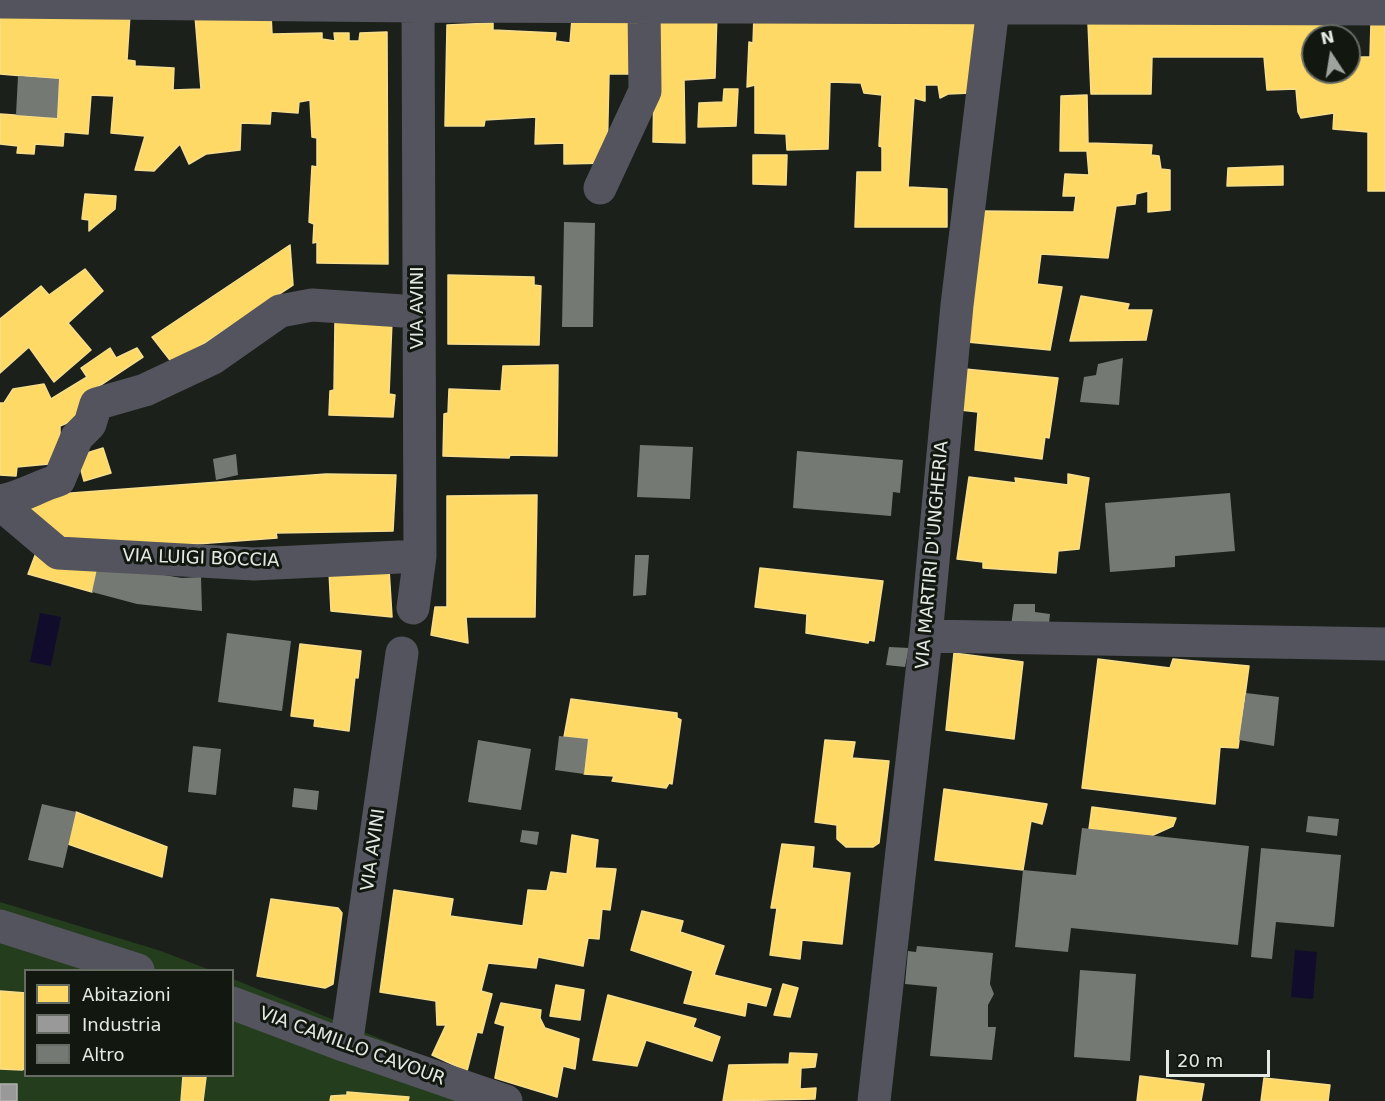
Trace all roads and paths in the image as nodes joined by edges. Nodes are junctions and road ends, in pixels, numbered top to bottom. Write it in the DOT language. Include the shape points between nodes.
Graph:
graph roads {
  1 [pos="0,2"];
  2 [pos="418,3"];
  3 [pos="573,3"];
  4 [pos="1156,4"];
  5 [pos="644,6"];
  6 [pos="993,8"];
  7 [pos="1385,9"];
  8 [pos="600,188"];
  9 [pos="418,312"];
  10 [pos="0,502"];
  11 [pos="420,556"];
  12 [pos="413,608"];
  13 [pos="926,636"];
  14 [pos="1385,644"];
  15 [pos="402,653"];
  16 [pos="0,926"];
  17 [pos="135,969"];
  18 [pos="234,1004"];
  19 [pos="346,1046"];
  20 [pos="506,1101"];
  21 [pos="873,1101"];
  1 -- 2 [label="street"];
  2 -- 3 [label="street"];
  2 -- 9 [label="street, VIA AVINI"];
  3 -- 5 [label="street"];
  4 -- 6 [label="street"];
  4 -- 7 [label="street"];
  5 -- 6 [label="street"];
  5 -- 8 [label="street" via="645,91"];
  6 -- 13 [label="street, VIA MARTIRI D'UNGHERIA" via="957,305"];
  9 -- 10 [label="street, VIA LUIGI BOCCIA" via="312,305 280,311 213,358 145,390 96,404 90,424 77,437 59,480"];
  9 -- 11 [label="street, VIA AVINI"];
  10 -- 11 [label="street, VIA LUIGI BOCCIA" via="58,553 254,564"];
  11 -- 12 [label="street, VIA AVINI"];
  13 -- 14 [label="street"];
  13 -- 21 [label="street, VIA MARTIRI D'UNGHERIA"];
  15 -- 19 [label="street, VIA AVINI"];
  16 -- 17 [label="street"];
  18 -- 19 [label="street, VIA CAMILLO CAVOUR"];
  19 -- 20 [label="street, VIA CAMILLO CAVOUR"];
}
